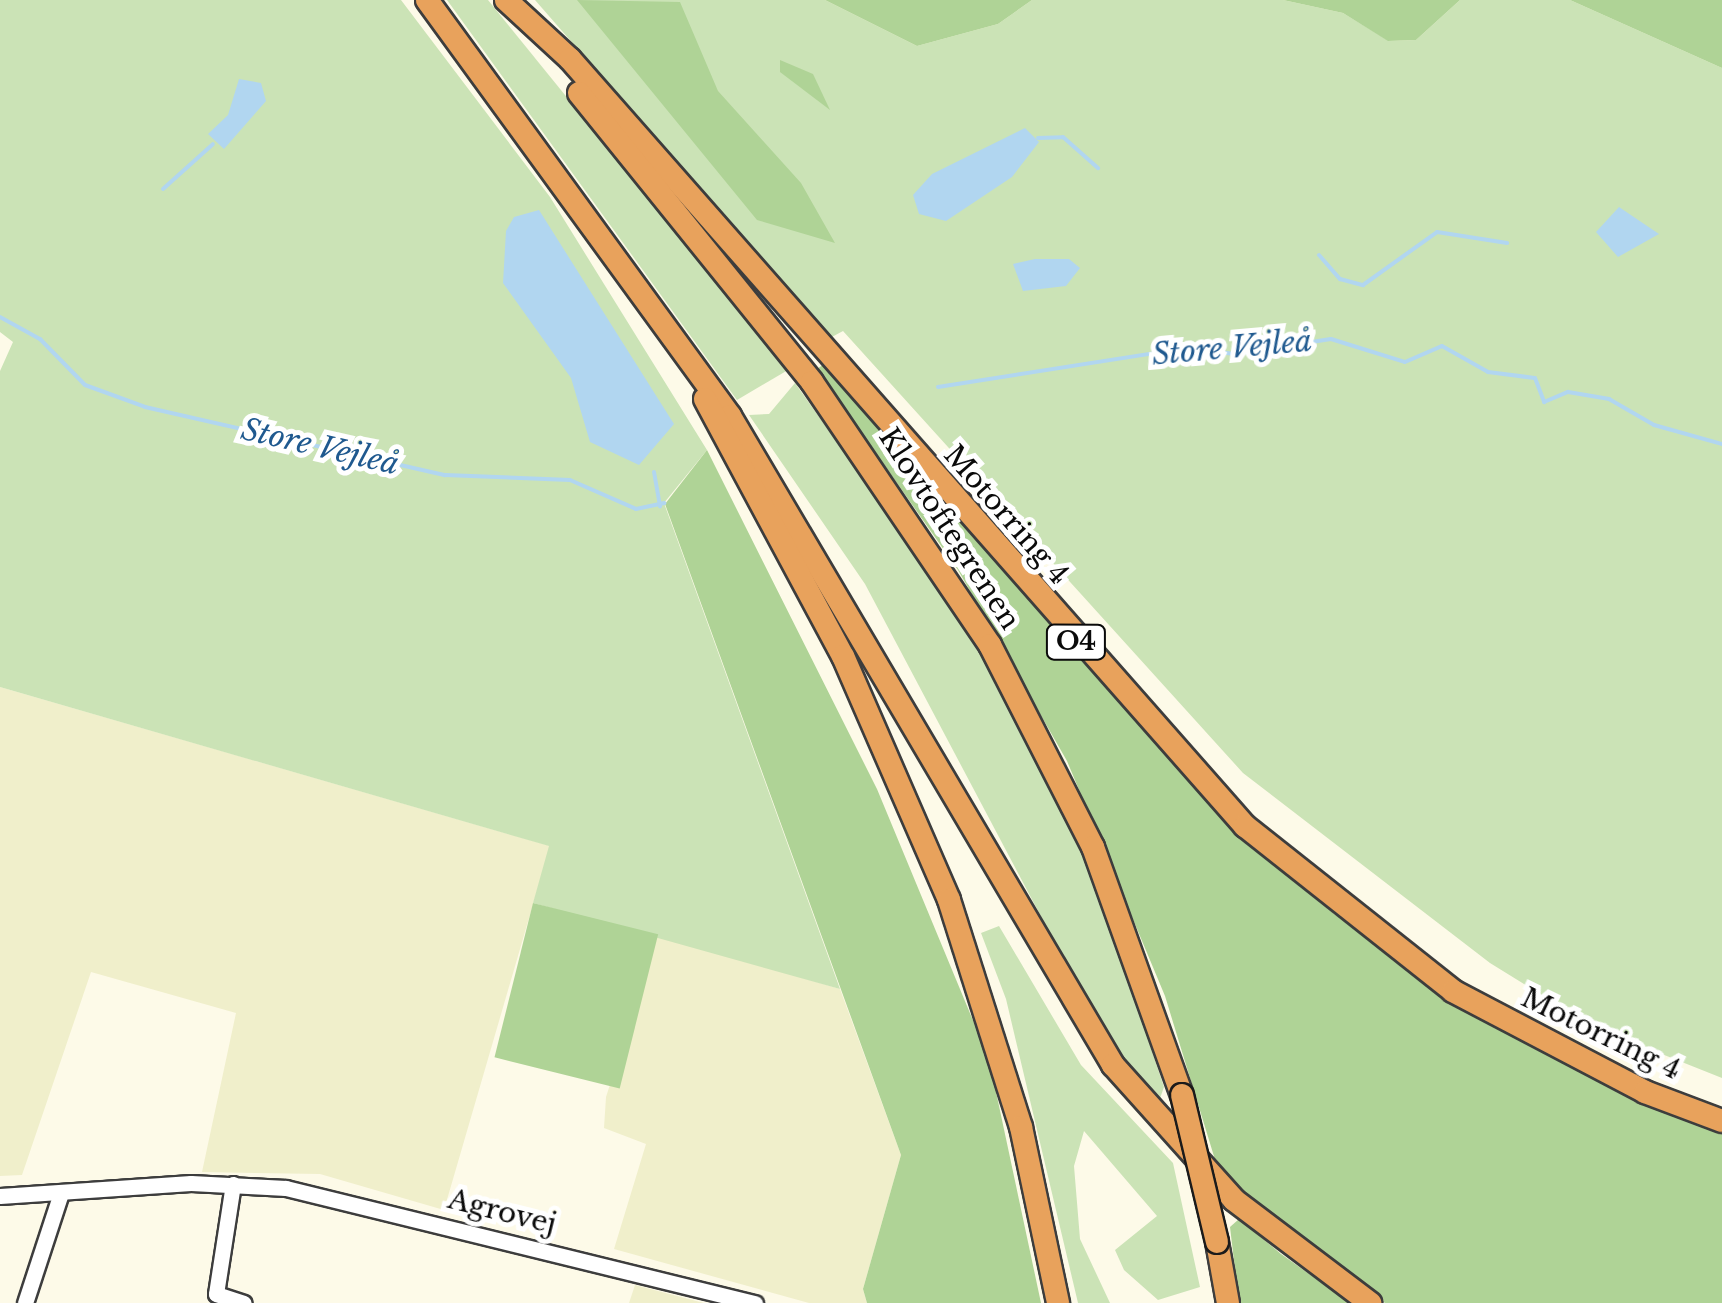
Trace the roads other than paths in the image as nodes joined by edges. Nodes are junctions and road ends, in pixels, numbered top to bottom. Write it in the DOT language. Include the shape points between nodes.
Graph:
graph roads {
  1 [pos="427,0"];
  2 [pos="506,0"];
  3 [pos="535,34"];
  4 [pos="688,364"];
  5 [pos="1722,1121"];
  6 [pos="233,1184"];
  7 [pos="61,1192"];
  8 [pos="0,1196"];
  9 [pos="24,1303"];
  10 [pos="244,1303"];
  11 [pos="755,1303"];
  12 [pos="1058,1303"];
  13 [pos="1228,1303"];
  14 [pos="1370,1303"];
  1 -- 4 [label="highway"];
  2 -- 3 [label="highway, Motorring 4 / O4"];
  3 -- 5 [label="highway, Motorring 4 / O4" via="570,59 1245,826 1452,991 1645,1092"];
  3 -- 13 [label="highway, Klovtoftegrenen, bridge" via="812,382 990,645 1094,847 1182,1095"];
  4 -- 12 [label="highway" via="843,656 928,846 1021,1127"];
  4 -- 14 [label="highway" via="818,558 1113,1065 1234,1200"];
  6 -- 7 [label="street, Agrovej"];
  6 -- 10 [label="street" via="216,1294"];
  6 -- 11 [label="street, Agrovej" via="347,1198"];
  7 -- 8 [label="street, Agrovej"];
  7 -- 9 [label="street"];
}
